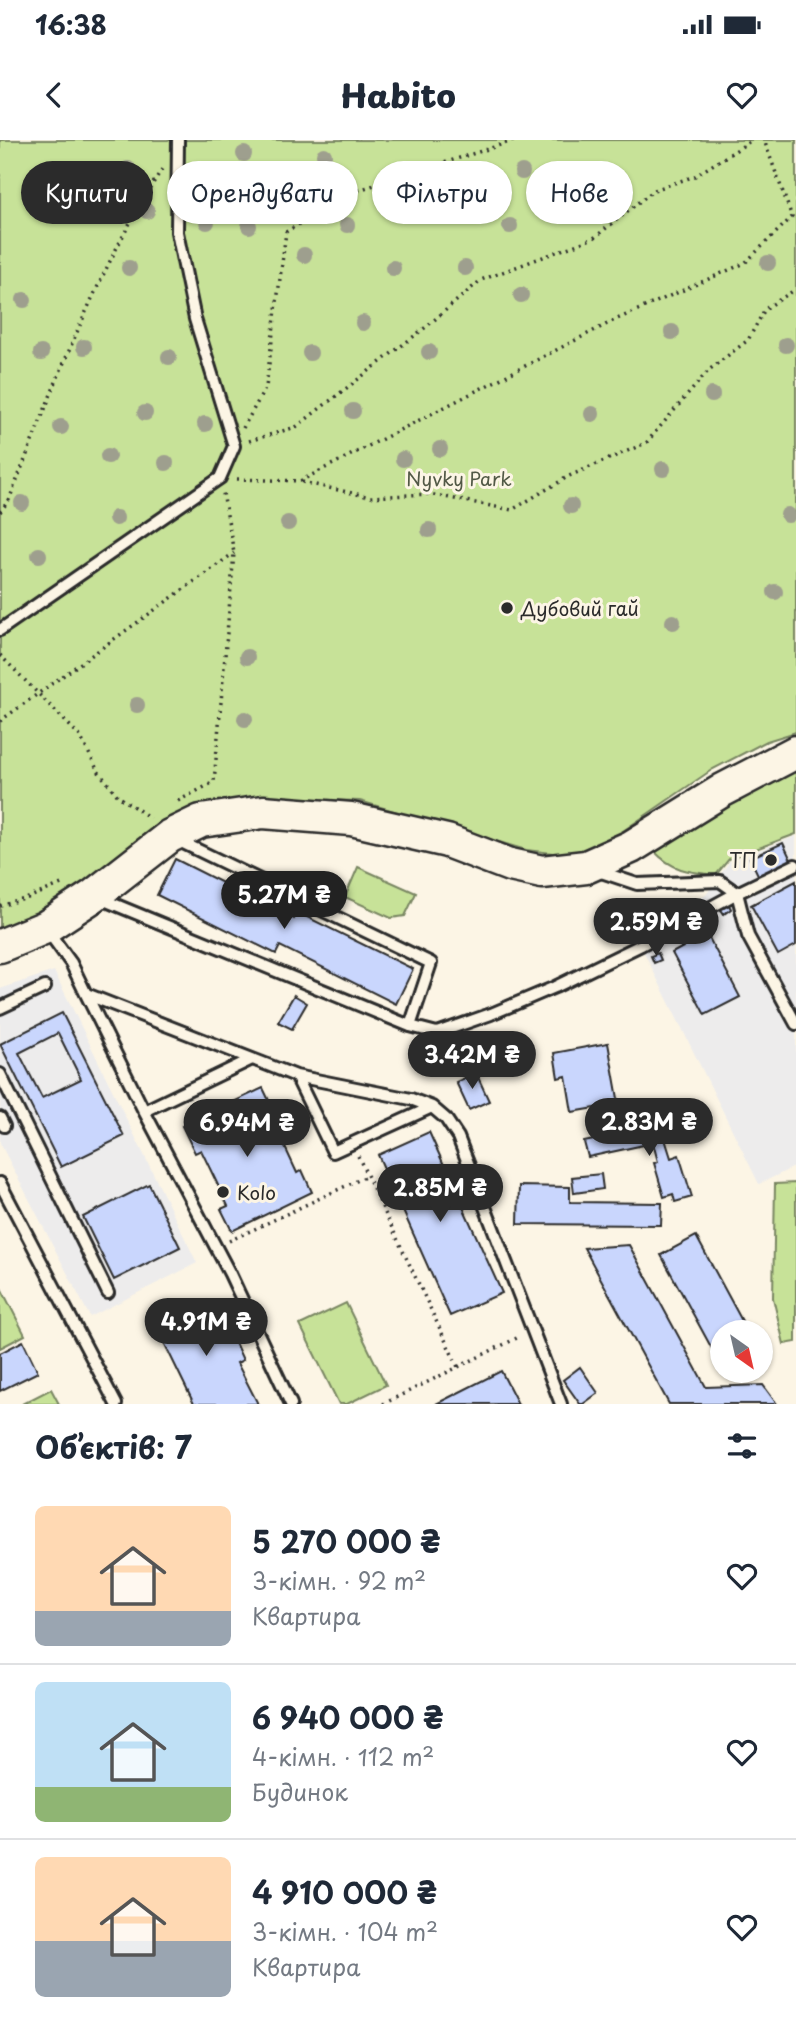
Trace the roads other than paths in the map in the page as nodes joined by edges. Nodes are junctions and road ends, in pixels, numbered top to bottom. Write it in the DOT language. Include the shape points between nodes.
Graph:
graph roads {
  1 [pos="178,144"];
  2 [pos="0,629"];
  3 [pos="796,752"];
  4 [pos="161,819"];
  5 [pos="795,865"];
  6 [pos="586,867"];
  7 [pos="84,887"];
  8 [pos="737,893"];
  9 [pos="46,927"];
  10 [pos="0,946"];
  11 [pos="45,986"];
  12 [pos="86,994"];
  13 [pos="0,1008"];
  14 [pos="796,1024"];
  15 [pos="410,1026"];
  16 [pos="252,1059"];
  17 [pos="0,1074"];
  18 [pos="296,1076"];
  19 [pos="432,1107"];
  20 [pos="144,1111"];
  21 [pos="0,1183"];
  22 [pos="108,1293"];
  23 [pos="116,1404"];
  24 [pos="291,1404"];
  25 [pos="561,1404"];
  1 -- 2 [label="lane" via="177,232 195,319 234,446 220,478"];
  3 -- 6 [label="street" via="631,847"];
  4 -- 6 [label="street" via="201,821 262,812 351,819 447,841 542,872"];
  4 -- 7 [label="street"];
  4 -- 15 [label="lane" via="431,963"];
  5 -- 8 [label="lane"];
  6 -- 8 [label="lane" via="637,884 720,881"];
  7 -- 9 [label="street"];
  7 -- 15 [label="lane"];
  8 -- 14 [label="lane" via="748,936"];
  8 -- 15 [label="lane" via="641,946 491,1014 437,1033"];
  9 -- 10 [label="street"];
  9 -- 12 [label="lane"];
  11 -- 13 [label="lane"];
  12 -- 16 [label="lane"];
  12 -- 20 [label="lane"];
  16 -- 18 [label="lane"];
  16 -- 20 [label="lane"];
  17 -- 22 [label="lane"];
  18 -- 19 [label="lane"];
  18 -- 19 [label="lane" via="333,1152"];
  19 -- 25 [label="lane" via="458,1137"];
  20 -- 24 [label="lane" via="230,1274"];
  21 -- 23 [label="lane"];
}
